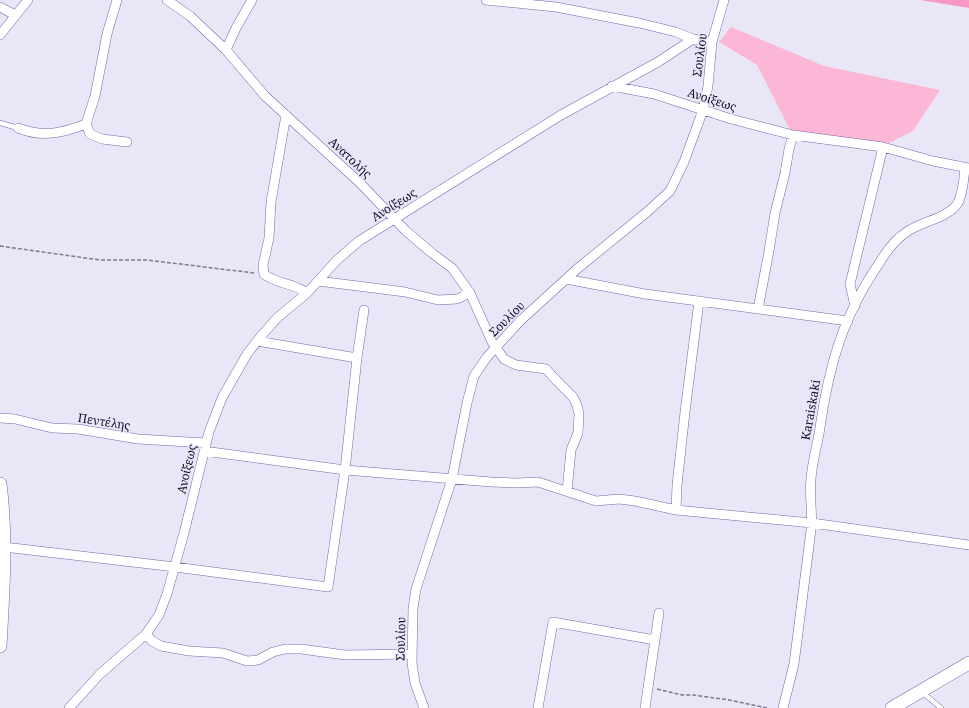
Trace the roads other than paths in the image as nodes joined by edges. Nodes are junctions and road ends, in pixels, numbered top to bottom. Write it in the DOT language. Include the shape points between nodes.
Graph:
graph roads {
  1 [pos="28,0"];
  2 [pos="117,0"];
  3 [pos="167,0"];
  4 [pos="252,0"];
  5 [pos="486,0"];
  6 [pos="724,0"];
  7 [pos="0,7"];
  8 [pos="15,16"];
  9 [pos="0,35"];
  10 [pos="693,39"];
  11 [pos="712,42"];
  12 [pos="226,50"];
  13 [pos="612,86"];
  14 [pos="703,110"];
  15 [pos="286,115"];
  16 [pos="0,123"];
  17 [pos="86,124"];
  18 [pos="18,128"];
  19 [pos="793,135"];
  20 [pos="127,142"];
  21 [pos="884,148"];
  22 [pos="967,168"];
  23 [pos="394,219"];
  24 [pos="566,279"];
  25 [pos="318,281"];
  26 [pos="307,293"];
  27 [pos="470,293"];
  28 [pos="699,301"];
  29 [pos="855,306"];
  30 [pos="758,309"];
  31 [pos="364,310"];
  32 [pos="848,321"];
  33 [pos="257,341"];
  34 [pos="495,347"];
  35 [pos="357,358"];
  36 [pos="0,418"];
  37 [pos="205,447"];
  38 [pos="345,470"];
  39 [pos="452,479"];
  40 [pos="0,484"];
  41 [pos="567,490"];
  42 [pos="676,510"];
  43 [pos="812,523"];
  44 [pos="969,545"];
  45 [pos="4,547"];
  46 [pos="175,567"];
  47 [pos="659,612"];
  48 [pos="146,634"];
  49 [pos="655,640"];
  50 [pos="0,646"];
  51 [pos="412,654"];
  52 [pos="969,662"];
  53 [pos="921,692"];
  54 [pos="69,708"];
  55 [pos="424,708"];
  56 [pos="538,708"];
  57 [pos="644,708"];
  58 [pos="784,708"];
  59 [pos="892,708"];
  60 [pos="941,708"];
  1 -- 8 [label="street"];
  2 -- 17 [label="street"];
  3 -- 12 [label="street, Ανατολής" via="190,16"];
  4 -- 12 [label="street"];
  5 -- 10 [label="street" via="556,7 639,23"];
  6 -- 11 [label="street, Σουλίου"];
  7 -- 8 [label="street"];
  8 -- 9 [label="street"];
  10 -- 11 [label="street"];
  10 -- 13 [label="street" via="658,62"];
  11 -- 14 [label="street, Σουλίου"];
  12 -- 15 [label="street, Ανατολής"];
  13 -- 14 [label="street, Ανοίξεως" via="654,94"];
  13 -- 23 [label="street, Ανοίξεως"];
  14 -- 19 [label="street, Ανοίξεως"];
  14 -- 24 [label="street, Σουλίου" via="684,162 670,190"];
  15 -- 23 [label="street, Ανατολής" via="360,183"];
  15 -- 26 [label="street" via="271,202 264,274 269,279 295,286"];
  16 -- 18 [label="lane"];
  17 -- 18 [label="street" via="55,134"];
  17 -- 20 [label="street" via="90,134 102,139"];
  19 -- 21 [label="street, Ανοίξεως"];
  19 -- 30 [label="street" via="775,213"];
  21 -- 22 [label="street, Ανοίξεως"];
  21 -- 29 [label="street" via="850,284"];
  22 -- 29 [label="street, Karaiskaki" via="955,206 899,238 880,260"];
  23 -- 25 [label="street, Ανοίξεως" via="352,246"];
  23 -- 27 [label="street, Ανατολής" via="433,254 451,266"];
  24 -- 28 [label="street"];
  24 -- 34 [label="street, Σουλίου"];
  25 -- 26 [label="street, Ανοίξεως"];
  25 -- 27 [label="street" via="406,292 438,300 457,298"];
  26 -- 33 [label="street, Ανοίξεως" via="277,318"];
  27 -- 34 [label="street, Ανατολής"];
  28 -- 30 [label="street"];
  28 -- 42 [label="street"];
  29 -- 32 [label="street, Karaiskaki"];
  30 -- 32 [label="street"];
  31 -- 35 [label="street"];
  32 -- 43 [label="street, Karaiskaki" via="830,374 812,469"];
  33 -- 35 [label="street"];
  33 -- 37 [label="street, Ανοίξεως" via="222,398"];
  34 -- 39 [label="street, Σουλίου" via="472,381"];
  34 -- 41 [label="street, Ανατολής" via="504,359 511,363 546,369 575,400 579,414 579,429 571,450"];
  35 -- 38 [label="street"];
  36 -- 37 [label="street, Πεντέλης" via="52,428 78,429"];
  37 -- 38 [label="street, Πεντέλης"];
  37 -- 46 [label="street, Ανοίξεως"];
  38 -- 39 [label="street, Πεντέλης"];
  38 -- 46 [label="street" via="328,587"];
  39 -- 41 [label="street, Πεντέλης" via="538,482"];
  39 -- 51 [label="street, Σουλίου" via="416,589"];
  40 -- 45 [label="street"];
  41 -- 42 [label="street, Πεντέλης" via="596,501 619,499"];
  42 -- 43 [label="street, Πεντέλης"];
  43 -- 44 [label="street, Πεντέλης"];
  43 -- 58 [label="street, Karaiskaki" via="794,664"];
  45 -- 46 [label="street"];
  45 -- 50 [label="street"];
  46 -- 48 [label="street, Ανοίξεως" via="161,611"];
  47 -- 49 [label="street"];
  48 -- 51 [label="street" via="152,642 161,646 223,653 247,661 258,660 286,649 345,655"];
  48 -- 54 [label="street, Ανοίξεως" via="100,674"];
  49 -- 56 [label="street" via="553,622"];
  49 -- 57 [label="street"];
  51 -- 55 [label="street, Σουλίου" via="415,683"];
  52 -- 53 [label="street"];
  53 -- 59 [label="street"];
  53 -- 60 [label="lane"];
}
